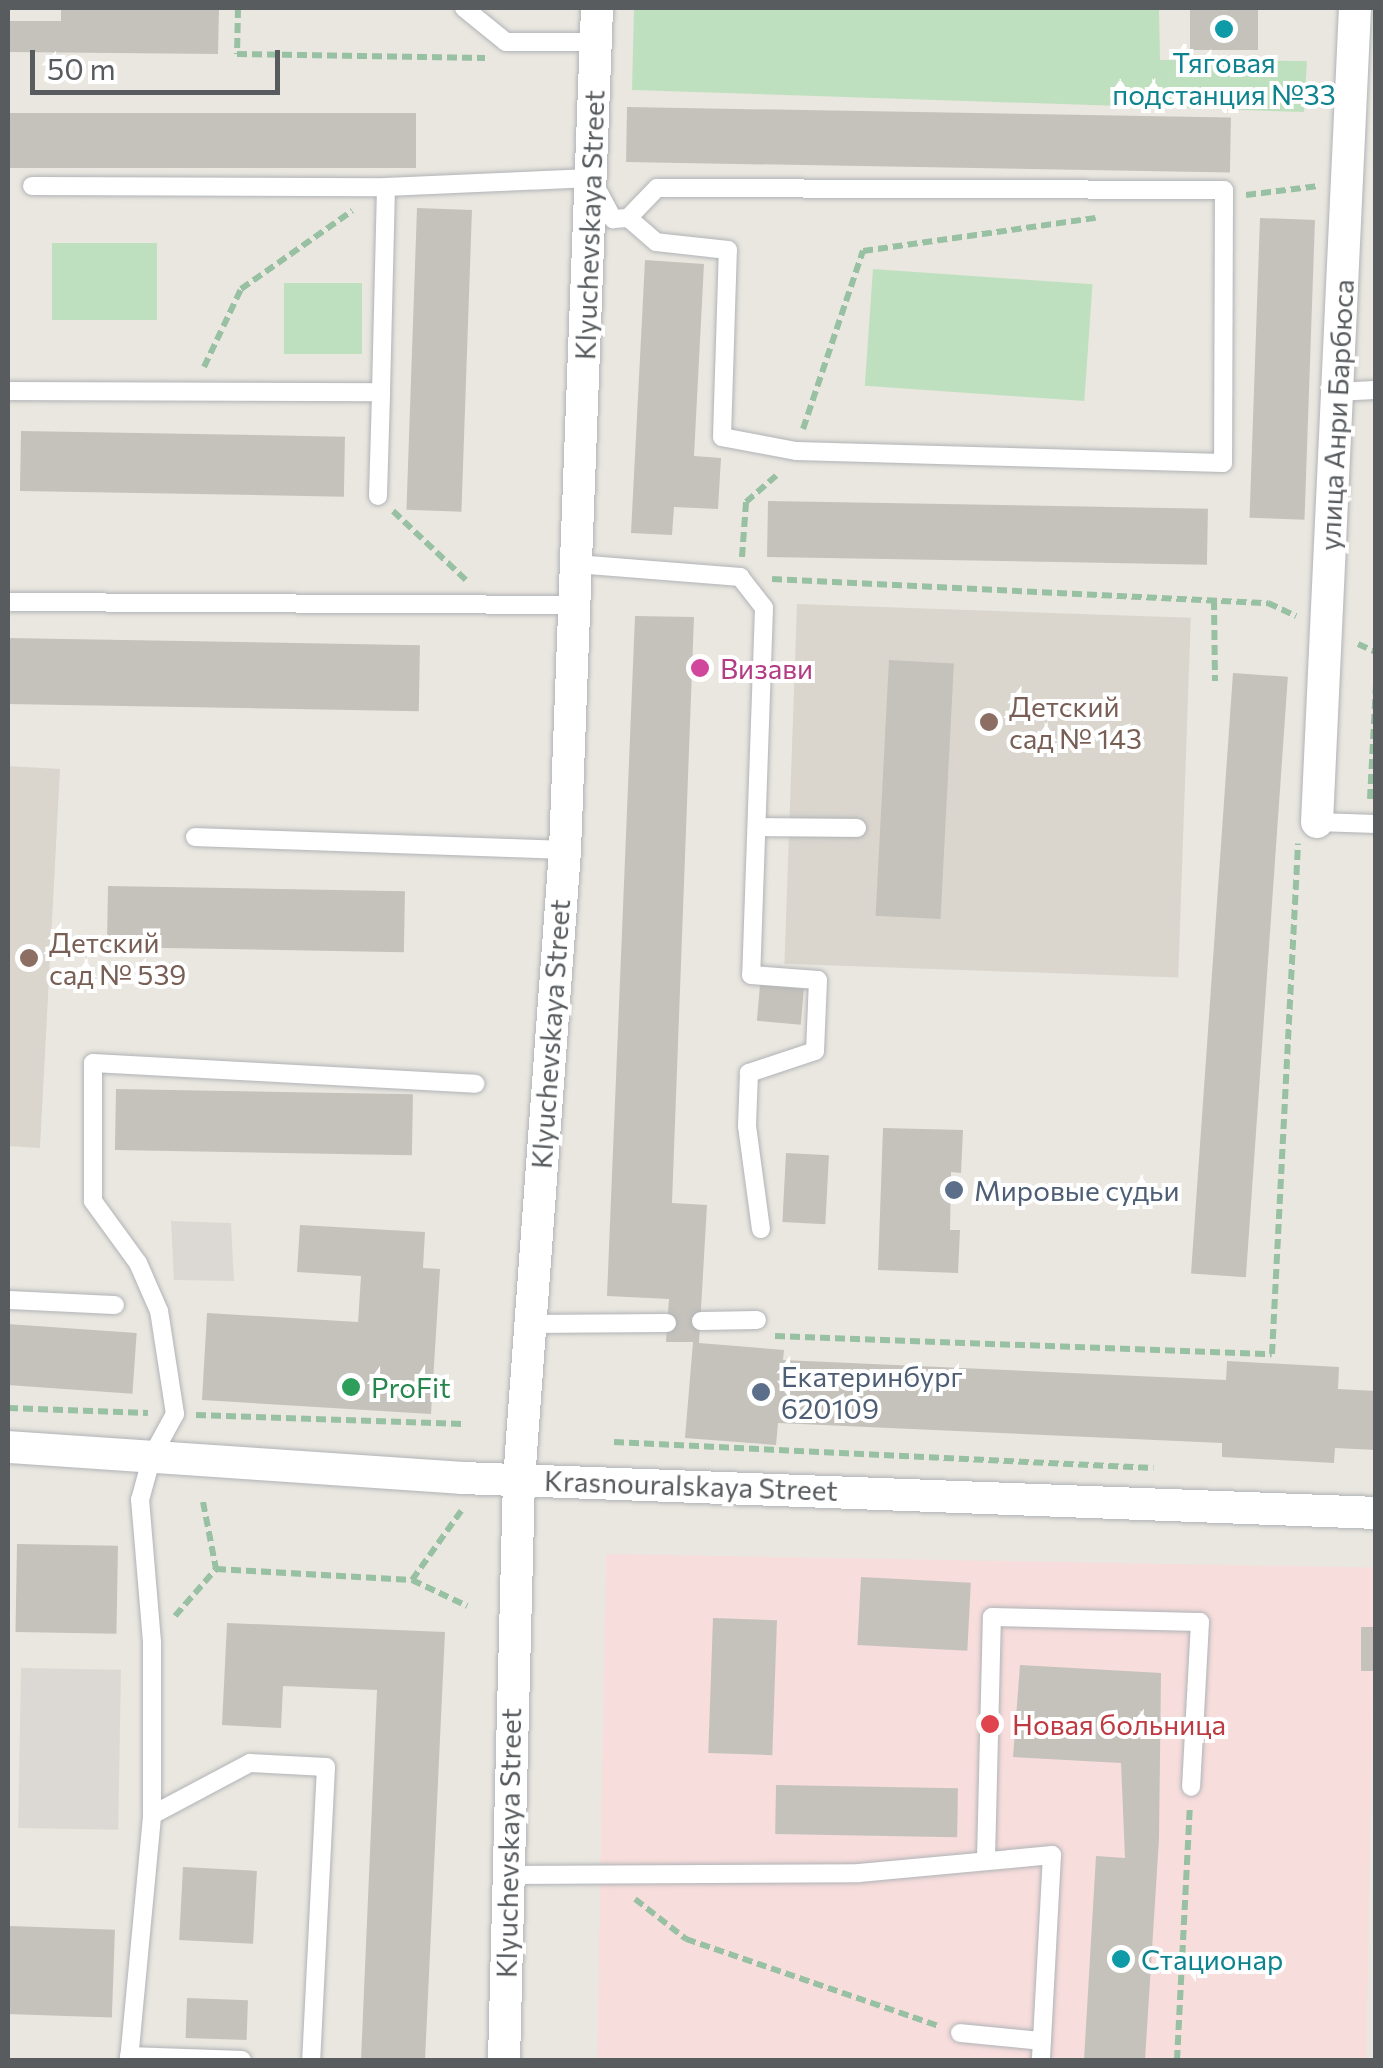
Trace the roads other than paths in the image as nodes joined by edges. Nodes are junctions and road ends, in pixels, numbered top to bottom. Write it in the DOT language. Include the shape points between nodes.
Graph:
graph roads {
  1 [pos="464,8"];
  2 [pos="596,8"];
  3 [pos="1355,8"];
  4 [pos="595,42"];
  5 [pos="591,178"];
  6 [pos="32,186"];
  7 [pos="386,186"];
  8 [pos="628,218"];
  9 [pos="1376,390"];
  10 [pos="8,391"];
  11 [pos="381,392"];
  12 [pos="1334,392"];
  13 [pos="378,496"];
  14 [pos="576,564"];
  15 [pos="8,602"];
  16 [pos="574,604"];
  17 [pos="1372,824"];
  18 [pos="759,827"];
  19 [pos="857,828"];
  20 [pos="1308,832"];
  21 [pos="195,837"];
  22 [pos="565,850"];
  23 [pos="475,1084"];
  24 [pos="761,1230"];
  25 [pos="8,1300"];
  26 [pos="116,1305"];
  27 [pos="757,1320"];
  28 [pos="701,1322"];
  29 [pos="667,1323"];
  30 [pos="528,1324"];
  31 [pos="8,1447"];
  32 [pos="152,1456"];
  33 [pos="519,1480"];
  34 [pos="1376,1514"];
  35 [pos="1190,1788"];
  36 [pos="152,1815"];
  37 [pos="986,1859"];
  38 [pos="506,1876"];
  39 [pos="960,2033"];
  40 [pos="1042,2041"];
  41 [pos="129,2058"];
  42 [pos="242,2060"];
  43 [pos="310,2060"];
  44 [pos="504,2060"];
  45 [pos="1041,2060"];
  1 -- 4 [label="lane" via="506,42"];
  2 -- 4 [label="street, Klyuchevskaya Street"];
  3 -- 12 [label="street, улица Анри Барбюса"];
  4 -- 5 [label="street, Klyuchevskaya Street"];
  5 -- 7 [label="lane"];
  5 -- 8 [label="lane" via="612,219"];
  5 -- 14 [label="street, Klyuchevskaya Street"];
  6 -- 7 [label="lane"];
  7 -- 11 [label="lane"];
  8 -- 8 [label="lane" via="658,188 1224,190 1223,463 796,451 722,438 728,250 656,242"];
  9 -- 12 [label="lane"];
  10 -- 11 [label="lane"];
  11 -- 13 [label="lane"];
  12 -- 20 [label="street, улица Анри Барбюса"];
  14 -- 16 [label="street, Klyuchevskaya Street"];
  14 -- 18 [label="lane" via="740,577 764,608"];
  15 -- 16 [label="lane"];
  16 -- 22 [label="street, Klyuchevskaya Street"];
  17 -- 20 [label="lane"];
  18 -- 19 [label="lane"];
  18 -- 24 [label="lane" via="752,975 818,980 815,1052 749,1073 747,1126"];
  21 -- 22 [label="lane"];
  22 -- 30 [label="street, Klyuchevskaya Street"];
  23 -- 32 [label="lane" via="92,1064 93,1200 138,1263 159,1311 175,1414"];
  25 -- 26 [label="lane"];
  27 -- 28 [label="lane"];
  29 -- 30 [label="lane"];
  30 -- 33 [label="street, Klyuchevskaya Street"];
  31 -- 32 [label="street, Krasnouralskaya Street"];
  32 -- 33 [label="street, Krasnouralskaya Street"];
  32 -- 36 [label="lane" via="140,1500 152,1642"];
  33 -- 34 [label="street, Krasnouralskaya Street"];
  33 -- 38 [label="street, Klyuchevskaya Street"];
  35 -- 37 [label="lane" via="1200,1622 992,1617"];
  36 -- 41 [label="lane"];
  36 -- 43 [label="lane" via="250,1763 326,1767"];
  37 -- 38 [label="lane" via="859,1873"];
  37 -- 40 [label="lane" via="1052,1856"];
  38 -- 44 [label="street, Klyuchevskaya Street"];
  39 -- 40 [label="lane"];
  40 -- 45 [label="lane"];
  41 -- 42 [label="lane"];
}
